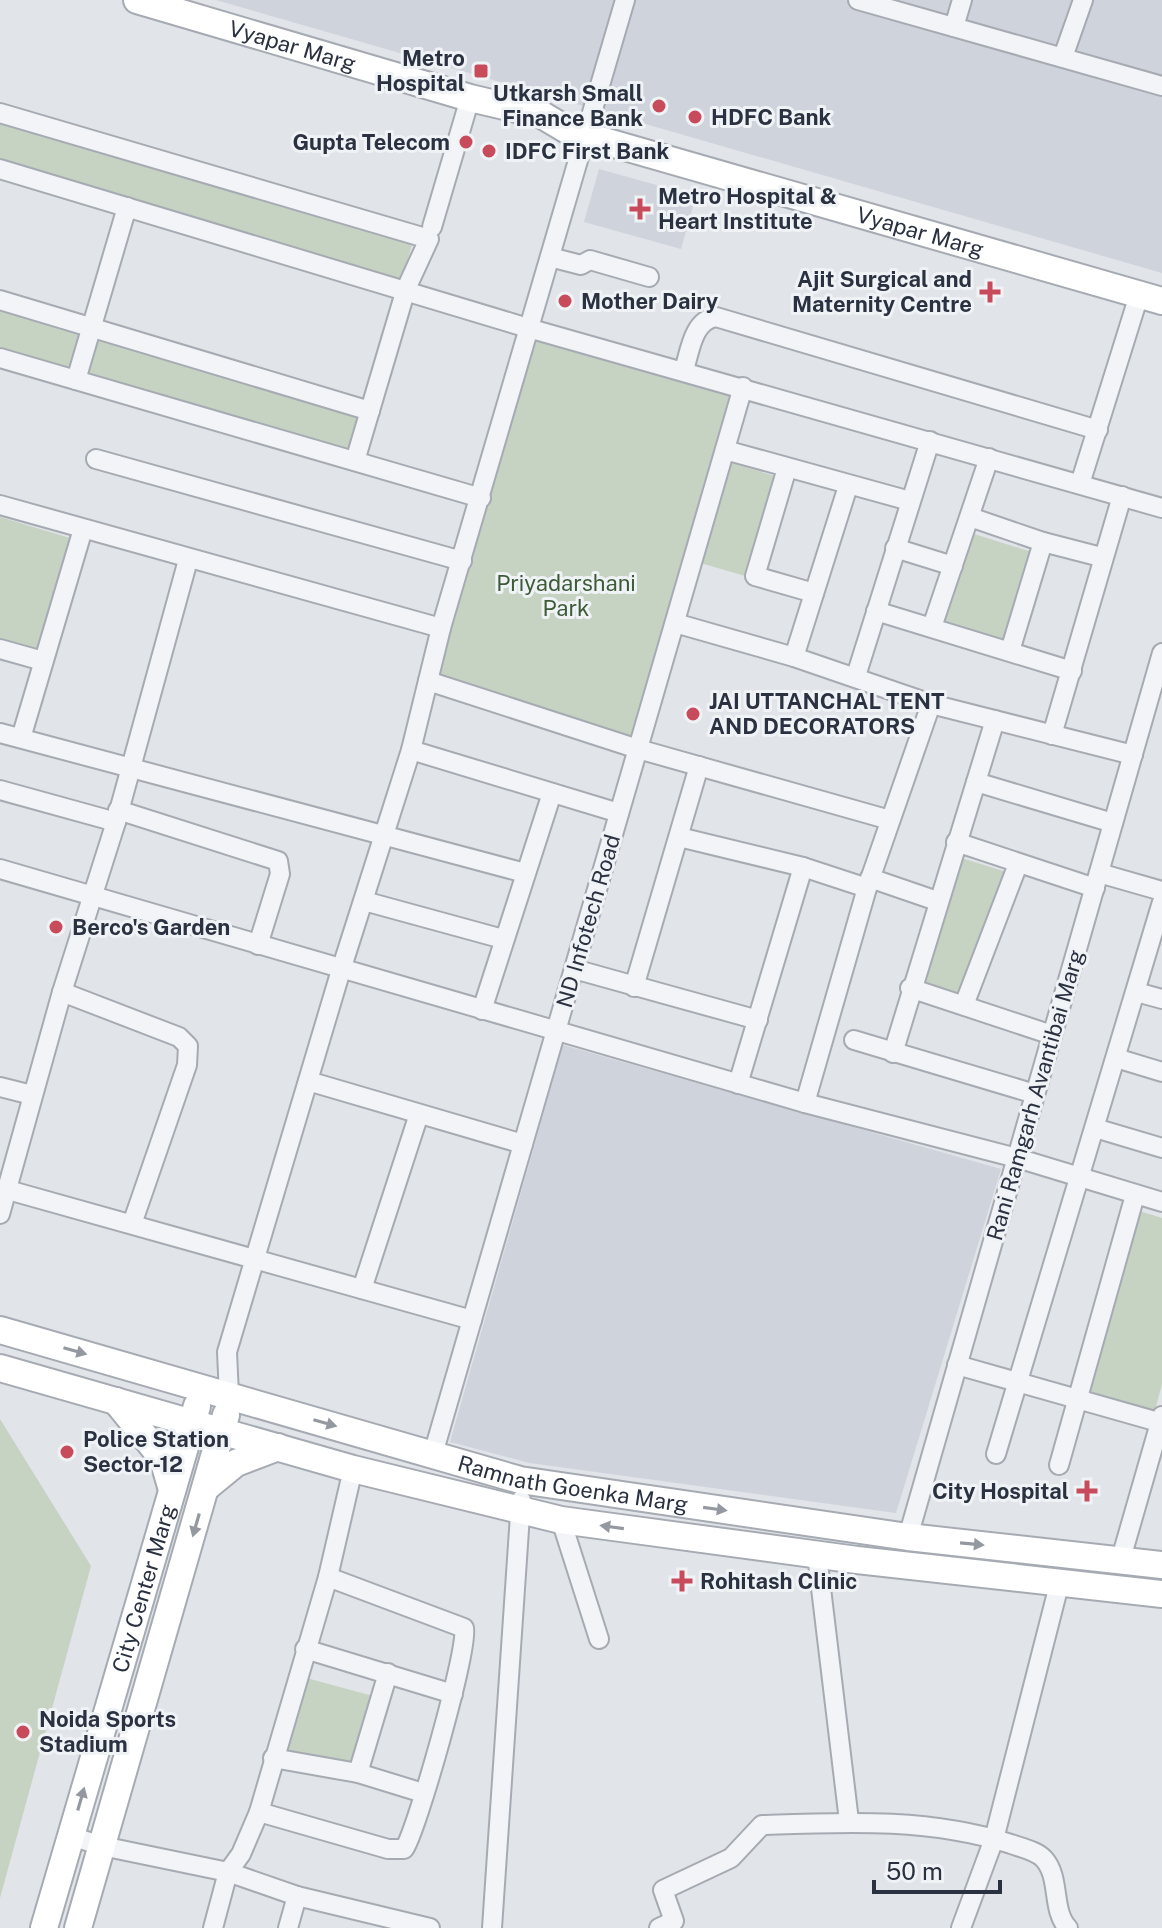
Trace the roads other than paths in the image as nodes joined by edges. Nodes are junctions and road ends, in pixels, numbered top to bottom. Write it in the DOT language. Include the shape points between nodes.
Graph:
graph roads {
  1 [pos="137,0"];
  2 [pos="625,0"];
  3 [pos="858,0"];
  4 [pos="962,0"];
  5 [pos="1083,0"];
  6 [pos="954,27"];
  7 [pos="1063,57"];
  8 [pos="1162,86"];
  9 [pos="470,98"];
  10 [pos="0,113"];
  11 [pos="590,128"];
  12 [pos="0,169"];
  13 [pos="127,207"];
  14 [pos="432,227"];
  15 [pos="550,257"];
  16 [pos="649,277"];
  17 [pos="406,289"];
  18 [pos="1154,293"];
  19 [pos="0,300"];
  20 [pos="92,327"];
  21 [pos="528,328"];
  22 [pos="0,358"];
  23 [pos="684,370"];
  24 [pos="76,380"];
  25 [pos="743,387"];
  26 [pos="370,411"];
  27 [pos="1098,430"];
  28 [pos="930,441"];
  29 [pos="725,450"];
  30 [pos="989,458"];
  31 [pos="96,459"];
  32 [pos="355,461"];
  33 [pos="787,468"];
  34 [pos="1080,484"];
  35 [pos="848,486"];
  36 [pos="1122,496"];
  37 [pos="481,498"];
  38 [pos="910,501"];
  39 [pos="0,505"];
  40 [pos="1162,508"];
  41 [pos="970,517"];
  42 [pos="83,529"];
  43 [pos="1043,542"];
  44 [pos="895,548"];
  45 [pos="1101,557"];
  46 [pos="188,560"];
  47 [pos="462,561"];
  48 [pos="953,566"];
  49 [pos="814,593"];
  50 [pos="876,611"];
  51 [pos="675,623"];
  52 [pos="932,627"];
  53 [pos="441,628"];
  54 [pos="0,649"];
  55 [pos="1010,651"];
  56 [pos="1162,653"];
  57 [pos="794,657"];
  58 [pos="43,661"];
  59 [pos="1072,671"];
  60 [pos="856,676"];
  61 [pos="428,681"];
  62 [pos="931,704"];
  63 [pos="995,720"];
  64 [pos="0,733"];
  65 [pos="1052,735"];
  66 [pos="21,738"];
  67 [pos="638,749"];
  68 [pos="411,750"];
  69 [pos="1133,755"];
  70 [pos="699,766"];
  71 [pos="129,769"];
  72 [pos="976,782"];
  73 [pos="0,790"];
  74 [pos="552,793"];
  75 [pos="619,813"];
  76 [pos="117,816"];
  77 [pos="890,820"];
  78 [pos="1113,823"];
  79 [pos="679,837"];
  80 [pos="385,838"];
  81 [pos="956,842"];
  82 [pos="1018,864"];
  83 [pos="803,867"];
  84 [pos="0,869"];
  85 [pos="525,873"];
  86 [pos="1097,880"];
  87 [pos="869,883"];
  88 [pos="1162,891"];
  89 [pos="94,897"];
  90 [pos="364,901"];
  91 [pos="937,901"];
  92 [pos="1162,902"];
  93 [pos="503,939"];
  94 [pos="258,945"];
  95 [pos="574,969"];
  96 [pos="341,970"];
  97 [pos="634,987"];
  98 [pos="910,988"];
  99 [pos="62,992"];
  100 [pos="1136,992"];
  101 [pos="1162,999"];
  102 [pos="964,1005"];
  103 [pos="482,1010"];
  104 [pos="758,1020"];
  105 [pos="556,1032"];
  106 [pos="1052,1035"];
  107 [pos="854,1040"];
  108 [pos="893,1053"];
  109 [pos="1116,1058"];
  110 [pos="1162,1072"];
  111 [pos="308,1081"];
  112 [pos="738,1084"];
  113 [pos="0,1087"];
  114 [pos="1035,1094"];
  115 [pos="32,1095"];
  116 [pos="805,1103"];
  117 [pos="419,1114"];
  118 [pos="1095,1128"];
  119 [pos="523,1144"];
  120 [pos="1162,1148"];
  121 [pos="1017,1158"];
  122 [pos="1079,1178"];
  123 [pos="8,1190"];
  124 [pos="1135,1195"];
  125 [pos="1162,1202"];
  126 [pos="0,1214"];
  127 [pos="132,1224"];
  128 [pos="255,1259"];
  129 [pos="362,1289"];
  130 [pos="472,1320"];
  131 [pos="0,1330"];
  132 [pos="226,1362"];
  133 [pos="957,1365"];
  134 [pos="0,1368"];
  135 [pos="1018,1382"];
  136 [pos="201,1387"];
  137 [pos="229,1395"];
  138 [pos="116,1401"];
  139 [pos="1075,1401"];
  140 [pos="1161,1420"];
  141 [pos="192,1423"];
  142 [pos="224,1431"];
  143 [pos="278,1447"];
  144 [pos="433,1454"];
  145 [pos="996,1454"];
  146 [pos="1059,1465"];
  147 [pos="353,1469"];
  148 [pos="520,1480"];
  149 [pos="208,1486"];
  150 [pos="172,1490"];
  151 [pos="521,1511"];
  152 [pos="561,1520"];
  153 [pos="908,1537"];
  154 [pos="817,1555"];
  155 [pos="1120,1562"];
  156 [pos="1162,1565"];
  157 [pos="328,1577"];
  158 [pos="1060,1581"];
  159 [pos="1162,1594"];
  160 [pos="599,1639"];
  161 [pos="305,1649"];
  162 [pos="388,1673"];
  163 [pos="453,1694"];
  164 [pos="273,1758"];
  165 [pos="358,1773"];
  166 [pos="423,1793"];
  167 [pos="259,1812"];
  168 [pos="849,1821"];
  169 [pos="71,1836"];
  170 [pos="994,1839"];
  171 [pos="102,1846"];
  172 [pos="228,1872"];
  173 [pos="297,1896"];
  174 [pos="967,1925"];
  175 [pos="44,1928"];
  176 [pos="78,1928"];
  177 [pos="213,1928"];
  178 [pos="288,1928"];
  179 [pos="430,1928"];
  180 [pos="492,1928"];
  181 [pos="659,1928"];
  182 [pos="1068,1928"];
  1 -- 9 [label="street, Vyapar Marg"];
  2 -- 11 [label="street"];
  3 -- 6 [label="street"];
  4 -- 6 [label="street"];
  5 -- 7 [label="street"];
  6 -- 7 [label="street"];
  7 -- 8 [label="street"];
  9 -- 11 [label="street, Vyapar Marg" via="542,115 563,112"];
  9 -- 14 [label="street"];
  10 -- 17 [label="street" via="429,239"];
  11 -- 15 [label="street"];
  11 -- 18 [label="street, Vyapar Marg"];
  12 -- 13 [label="street"];
  13 -- 17 [label="street"];
  13 -- 20 [label="street"];
  15 -- 16 [label="street" via="581,265 590,260"];
  15 -- 21 [label="street"];
  17 -- 21 [label="street"];
  17 -- 26 [label="street"];
  18 -- 27 [label="street"];
  19 -- 20 [label="street"];
  20 -- 24 [label="street"];
  20 -- 26 [label="street"];
  21 -- 23 [label="street"];
  21 -- 37 [label="street"];
  22 -- 24 [label="street"];
  23 -- 25 [label="street"];
  23 -- 27 [label="street" via="696,331 706,318 716,317"];
  24 -- 32 [label="street"];
  25 -- 28 [label="street"];
  25 -- 29 [label="street, ND Infotech Road"];
  26 -- 32 [label="street"];
  27 -- 34 [label="street"];
  28 -- 30 [label="street"];
  28 -- 38 [label="street"];
  29 -- 33 [label="street"];
  29 -- 51 [label="street, ND Infotech Road"];
  30 -- 34 [label="street"];
  30 -- 41 [label="street"];
  31 -- 47 [label="street"];
  32 -- 37 [label="street"];
  33 -- 35 [label="street"];
  33 -- 49 [label="street" via="755,576"];
  34 -- 36 [label="street"];
  35 -- 38 [label="street"];
  35 -- 49 [label="street"];
  36 -- 40 [label="street"];
  36 -- 45 [label="street"];
  37 -- 47 [label="street"];
  38 -- 44 [label="street"];
  39 -- 42 [label="street"];
  41 -- 43 [label="street"];
  41 -- 48 [label="street"];
  42 -- 46 [label="street"];
  42 -- 58 [label="street"];
  43 -- 45 [label="street"];
  43 -- 55 [label="street"];
  44 -- 48 [label="street"];
  44 -- 50 [label="street"];
  45 -- 59 [label="street"];
  46 -- 53 [label="street"];
  46 -- 71 [label="street"];
  47 -- 53 [label="street"];
  48 -- 52 [label="street"];
  49 -- 57 [label="street"];
  50 -- 52 [label="street"];
  50 -- 60 [label="street"];
  51 -- 57 [label="street"];
  51 -- 67 [label="street, ND Infotech Road"];
  52 -- 55 [label="street"];
  53 -- 61 [label="street"];
  54 -- 58 [label="street"];
  55 -- 59 [label="street"];
  56 -- 69 [label="street, Rani Ramgarh Avantibai Marg"];
  57 -- 60 [label="street"];
  58 -- 66 [label="street"];
  59 -- 65 [label="street"];
  60 -- 62 [label="street"];
  61 -- 67 [label="street"];
  61 -- 68 [label="street"];
  62 -- 63 [label="street"];
  62 -- 77 [label="street"];
  63 -- 65 [label="street"];
  63 -- 72 [label="street"];
  64 -- 66 [label="street"];
  65 -- 69 [label="street"];
  66 -- 71 [label="street"];
  67 -- 70 [label="street"];
  67 -- 75 [label="street, ND Infotech Road"];
  68 -- 74 [label="street"];
  68 -- 80 [label="street"];
  69 -- 78 [label="street, Rani Ramgarh Avantibai Marg"];
  70 -- 77 [label="street"];
  70 -- 79 [label="street"];
  71 -- 76 [label="street"];
  71 -- 80 [label="street"];
  72 -- 78 [label="street"];
  72 -- 81 [label="street"];
  73 -- 76 [label="street"];
  74 -- 75 [label="street"];
  74 -- 85 [label="street"];
  75 -- 95 [label="street, ND Infotech Road"];
  76 -- 89 [label="street"];
  76 -- 94 [label="street" via="278,861 280,874"];
  77 -- 87 [label="street"];
  78 -- 86 [label="street, Rani Ramgarh Avantibai Marg"];
  79 -- 83 [label="street"];
  79 -- 97 [label="street"];
  80 -- 85 [label="street"];
  80 -- 90 [label="street"];
  81 -- 82 [label="street"];
  81 -- 91 [label="street"];
  82 -- 86 [label="street"];
  82 -- 102 [label="street"];
  83 -- 87 [label="street"];
  83 -- 104 [label="street"];
  84 -- 89 [label="street"];
  85 -- 93 [label="street"];
  86 -- 88 [label="street"];
  86 -- 106 [label="street, Rani Ramgarh Avantibai Marg"];
  87 -- 91 [label="street"];
  87 -- 116 [label="street"];
  89 -- 94 [label="street"];
  89 -- 99 [label="street"];
  90 -- 93 [label="street"];
  90 -- 96 [label="street"];
  91 -- 98 [label="street"];
  92 -- 100 [label="street"];
  93 -- 103 [label="street"];
  94 -- 96 [label="street"];
  95 -- 97 [label="street"];
  95 -- 105 [label="street, ND Infotech Road"];
  96 -- 103 [label="street"];
  96 -- 111 [label="street"];
  97 -- 104 [label="street"];
  98 -- 102 [label="street"];
  98 -- 108 [label="street"];
  99 -- 115 [label="street"];
  99 -- 127 [label="street" via="179,1037 188,1046 187,1065"];
  100 -- 101 [label="street"];
  100 -- 109 [label="street"];
  102 -- 106 [label="street"];
  103 -- 105 [label="street"];
  104 -- 112 [label="street"];
  105 -- 112 [label="street"];
  105 -- 119 [label="street, ND Infotech Road"];
  106 -- 114 [label="street, Rani Ramgarh Avantibai Marg"];
  107 -- 108 [label="street"];
  108 -- 114 [label="street"];
  109 -- 110 [label="street"];
  109 -- 118 [label="street"];
  111 -- 117 [label="street"];
  111 -- 128 [label="street"];
  112 -- 116 [label="street"];
  113 -- 115 [label="street"];
  114 -- 121 [label="street, Rani Ramgarh Avantibai Marg"];
  115 -- 123 [label="street"];
  116 -- 121 [label="street"];
  117 -- 119 [label="street"];
  117 -- 129 [label="street"];
  118 -- 120 [label="street"];
  118 -- 122 [label="street"];
  119 -- 130 [label="street, ND Infotech Road"];
  121 -- 122 [label="street"];
  121 -- 133 [label="street, Rani Ramgarh Avantibai Marg"];
  122 -- 124 [label="street"];
  122 -- 135 [label="street"];
  123 -- 126 [label="street"];
  123 -- 127 [label="street"];
  124 -- 125 [label="street"];
  124 -- 139 [label="street"];
  127 -- 128 [label="street"];
  128 -- 129 [label="street"];
  128 -- 132 [label="street"];
  129 -- 130 [label="street"];
  130 -- 144 [label="street, ND Infotech Road"];
  131 -- 136 [label="street, Ramnath Goenka Marg, one-way"];
  132 -- 136 [label="street"];
  132 -- 137 [label="street"];
  133 -- 135 [label="street"];
  133 -- 153 [label="street, Rani Ramgarh Avantibai Marg"];
  134 -- 138 [label="street, Ramnath Goenka Marg"];
  135 -- 139 [label="street"];
  135 -- 145 [label="street"];
  136 -- 137 [label="street, Ramnath Goenka Marg"];
  136 -- 141 [label="street, City Center Marg"];
  137 -- 142 [label="street, City Center Marg"];
  137 -- 144 [label="street, Ramnath Goenka Marg, one-way"];
  138 -- 141 [label="street, Ramnath Goenka Marg"];
  138 -- 150 [label="street" via="163,1459"];
  139 -- 140 [label="street"];
  139 -- 146 [label="street"];
  140 -- 155 [label="street"];
  141 -- 142 [label="street, Ramnath Goenka Marg"];
  141 -- 150 [label="street, City Center Marg"];
  142 -- 143 [label="street, Ramnath Goenka Marg"];
  142 -- 149 [label="street, City Center Marg"];
  143 -- 147 [label="street, Ramnath Goenka Marg"];
  143 -- 149 [label="street" via="236,1463"];
  144 -- 148 [label="street, Ramnath Goenka Marg"];
  147 -- 151 [label="street, Ramnath Goenka Marg"];
  147 -- 157 [label="street"];
  148 -- 151 [label="street"];
  148 -- 153 [label="street, Ramnath Goenka Marg, one-way"];
  149 -- 171 [label="street, City Center Marg, one-way"];
  169 -- 150 [label="street, City Center Marg, one-way"];
  151 -- 152 [label="street, Ramnath Goenka Marg"];
  151 -- 180 [label="street"];
  154 -- 152 [label="street, Ramnath Goenka Marg, one-way"];
  152 -- 160 [label="street"];
  153 -- 155 [label="street, Ramnath Goenka Marg, one-way"];
  154 -- 158 [label="street, Ramnath Goenka Marg"];
  154 -- 168 [label="street"];
  155 -- 156 [label="street, Ramnath Goenka Marg"];
  157 -- 161 [label="street"];
  157 -- 163 [label="street" via="464,1628 466,1643"];
  158 -- 159 [label="street, Ramnath Goenka Marg"];
  158 -- 170 [label="street"];
  161 -- 162 [label="street"];
  161 -- 164 [label="street"];
  162 -- 163 [label="street"];
  162 -- 165 [label="street"];
  163 -- 166 [label="street"];
  164 -- 165 [label="street"];
  164 -- 167 [label="street"];
  165 -- 166 [label="street"];
  166 -- 167 [label="street" via="408,1844 399,1851"];
  167 -- 172 [label="street"];
  168 -- 170 [label="street" via="911,1823"];
  168 -- 181 [label="street" via="762,1825 731,1858 663,1890 674,1921"];
  169 -- 171 [label="street"];
  169 -- 175 [label="street, City Center Marg"];
  170 -- 174 [label="street"];
  170 -- 182 [label="street" via="1044,1858"];
  171 -- 172 [label="street"];
  171 -- 176 [label="street, City Center Marg"];
  172 -- 173 [label="street"];
  172 -- 177 [label="street"];
  173 -- 178 [label="street"];
  173 -- 179 [label="street"];
}
